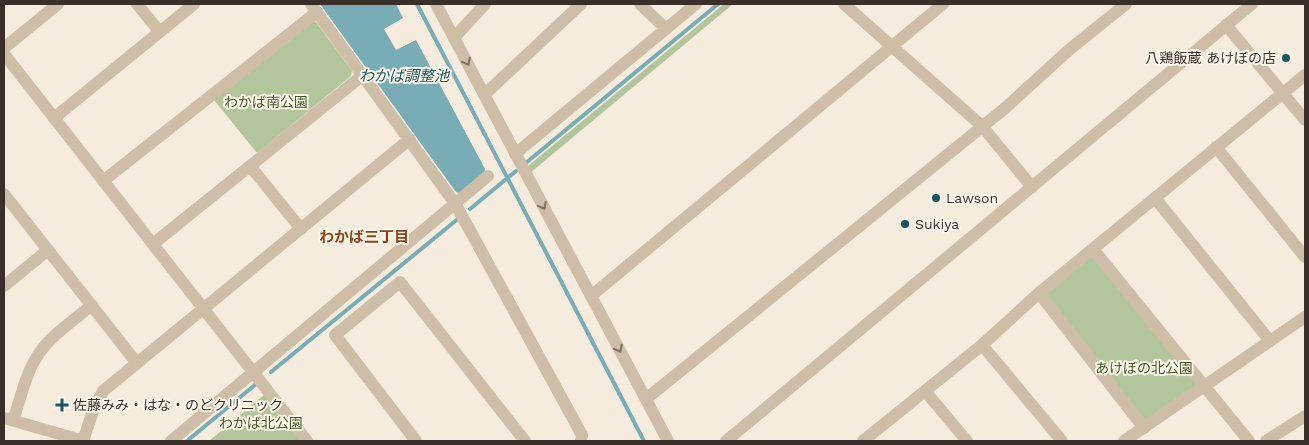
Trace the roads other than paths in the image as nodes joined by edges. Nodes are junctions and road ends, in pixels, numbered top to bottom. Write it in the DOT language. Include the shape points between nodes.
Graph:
graph roads {
  1 [pos="58,4"];
  2 [pos="137,4"];
  3 [pos="194,4"];
  4 [pos="436,4"];
  5 [pos="485,4"];
  6 [pos="581,4"];
  7 [pos="640,4"];
  8 [pos="696,4"];
  9 [pos="844,4"];
  10 [pos="944,4"];
  11 [pos="1126,4"];
  12 [pos="1252,4"];
  13 [pos="314,8"];
  14 [pos="1226,25"];
  15 [pos="666,29"];
  16 [pos="159,32"];
  17 [pos="454,38"];
  18 [pos="893,46"];
  19 [pos="4,48"];
  20 [pos="4,54"];
  21 [pos="363,75"];
  22 [pos="1305,75"];
  23 [pos="1283,94"];
  24 [pos="484,95"];
  25 [pos="54,118"];
  26 [pos="1305,120"];
  27 [pos="982,126"];
  28 [pos="410,139"];
  29 [pos="1216,147"];
  30 [pos="515,154"];
  31 [pos="251,167"];
  32 [pos="488,176"];
  33 [pos="103,181"];
  34 [pos="1032,187"];
  35 [pos="4,194"];
  36 [pos="1155,198"];
  37 [pos="456,205"];
  38 [pos="301,229"];
  39 [pos="153,244"];
  40 [pos="1093,249"];
  41 [pos="48,250"];
  42 [pos="1305,257"];
  43 [pos="4,286"];
  44 [pos="1038,293"];
  45 [pos="591,296"];
  46 [pos="92,305"];
  47 [pos="204,309"];
  48 [pos="1305,317"];
  49 [pos="1270,341"];
  50 [pos="982,344"];
  51 [pos="136,362"];
  52 [pos="253,372"];
  53 [pos="1205,387"];
  54 [pos="926,391"];
  55 [pos="646,399"];
  56 [pos="1305,416"];
  57 [pos="8,419"];
  58 [pos="1144,428"];
  59 [pos="84,441"];
  60 [pos="171,441"];
  61 [pos="308,441"];
  62 [pos="416,441"];
  63 [pos="525,441"];
  64 [pos="581,441"];
  65 [pos="668,441"];
  66 [pos="726,441"];
  67 [pos="863,441"];
  68 [pos="967,441"];
  69 [pos="1062,441"];
  70 [pos="1124,441"];
  71 [pos="1249,441"];
  72 [pos="1266,441"];
  1 -- 19 [label="street"];
  2 -- 16 [label="street"];
  3 -- 16 [label="street"];
  4 -- 17 [label="street"];
  5 -- 17 [label="street"];
  6 -- 24 [label="street"];
  7 -- 15 [label="street"];
  8 -- 15 [label="street"];
  9 -- 18 [label="street"];
  10 -- 18 [label="street"];
  11 -- 27 [label="street"];
  12 -- 14 [label="street"];
  13 -- 21 [label="street"];
  13 -- 33 [label="street"];
  14 -- 23 [label="street"];
  14 -- 34 [label="street"];
  15 -- 30 [label="street"];
  16 -- 25 [label="street"];
  17 -- 24 [label="street, one-way"];
  18 -- 27 [label="street"];
  18 -- 45 [label="street"];
  20 -- 25 [label="street"];
  21 -- 28 [label="street"];
  21 -- 31 [label="street"];
  22 -- 23 [label="street"];
  23 -- 26 [label="street"];
  23 -- 29 [label="street"];
  24 -- 30 [label="street"];
  25 -- 33 [label="street"];
  27 -- 34 [label="street"];
  27 -- 55 [label="street"];
  28 -- 37 [label="street"];
  28 -- 38 [label="street"];
  29 -- 36 [label="street"];
  29 -- 42 [label="street"];
  30 -- 45 [label="street, one-way"];
  31 -- 38 [label="street"];
  31 -- 39 [label="street"];
  32 -- 37 [label="street"];
  33 -- 39 [label="street"];
  34 -- 66 [label="street"];
  35 -- 41 [label="street"];
  36 -- 40 [label="street"];
  36 -- 49 [label="street"];
  37 -- 52 [label="street"];
  37 -- 64 [label="street" via="582,435"];
  38 -- 47 [label="street"];
  39 -- 47 [label="street"];
  40 -- 44 [label="street"];
  40 -- 53 [label="street"];
  41 -- 43 [label="street"];
  41 -- 46 [label="street"];
  44 -- 50 [label="street"];
  44 -- 58 [label="street"];
  45 -- 55 [label="street, one-way"];
  46 -- 51 [label="street"];
  46 -- 57 [label="street" via="39,354"];
  47 -- 51 [label="street"];
  47 -- 52 [label="street"];
  48 -- 49 [label="street"];
  49 -- 53 [label="street"];
  50 -- 54 [label="street"];
  50 -- 69 [label="street"];
  51 -- 59 [label="street" via="103,391"];
  52 -- 60 [label="street"];
  52 -- 61 [label="street"];
  53 -- 58 [label="street"];
  53 -- 71 [label="street"];
  54 -- 67 [label="street"];
  54 -- 68 [label="street"];
  55 -- 65 [label="street"];
  56 -- 72 [label="street"];
  57 -- 59 [label="street"];
  58 -- 70 [label="street"];
  62 -- 63 [label="street" via="335,335 400,282"];
}
